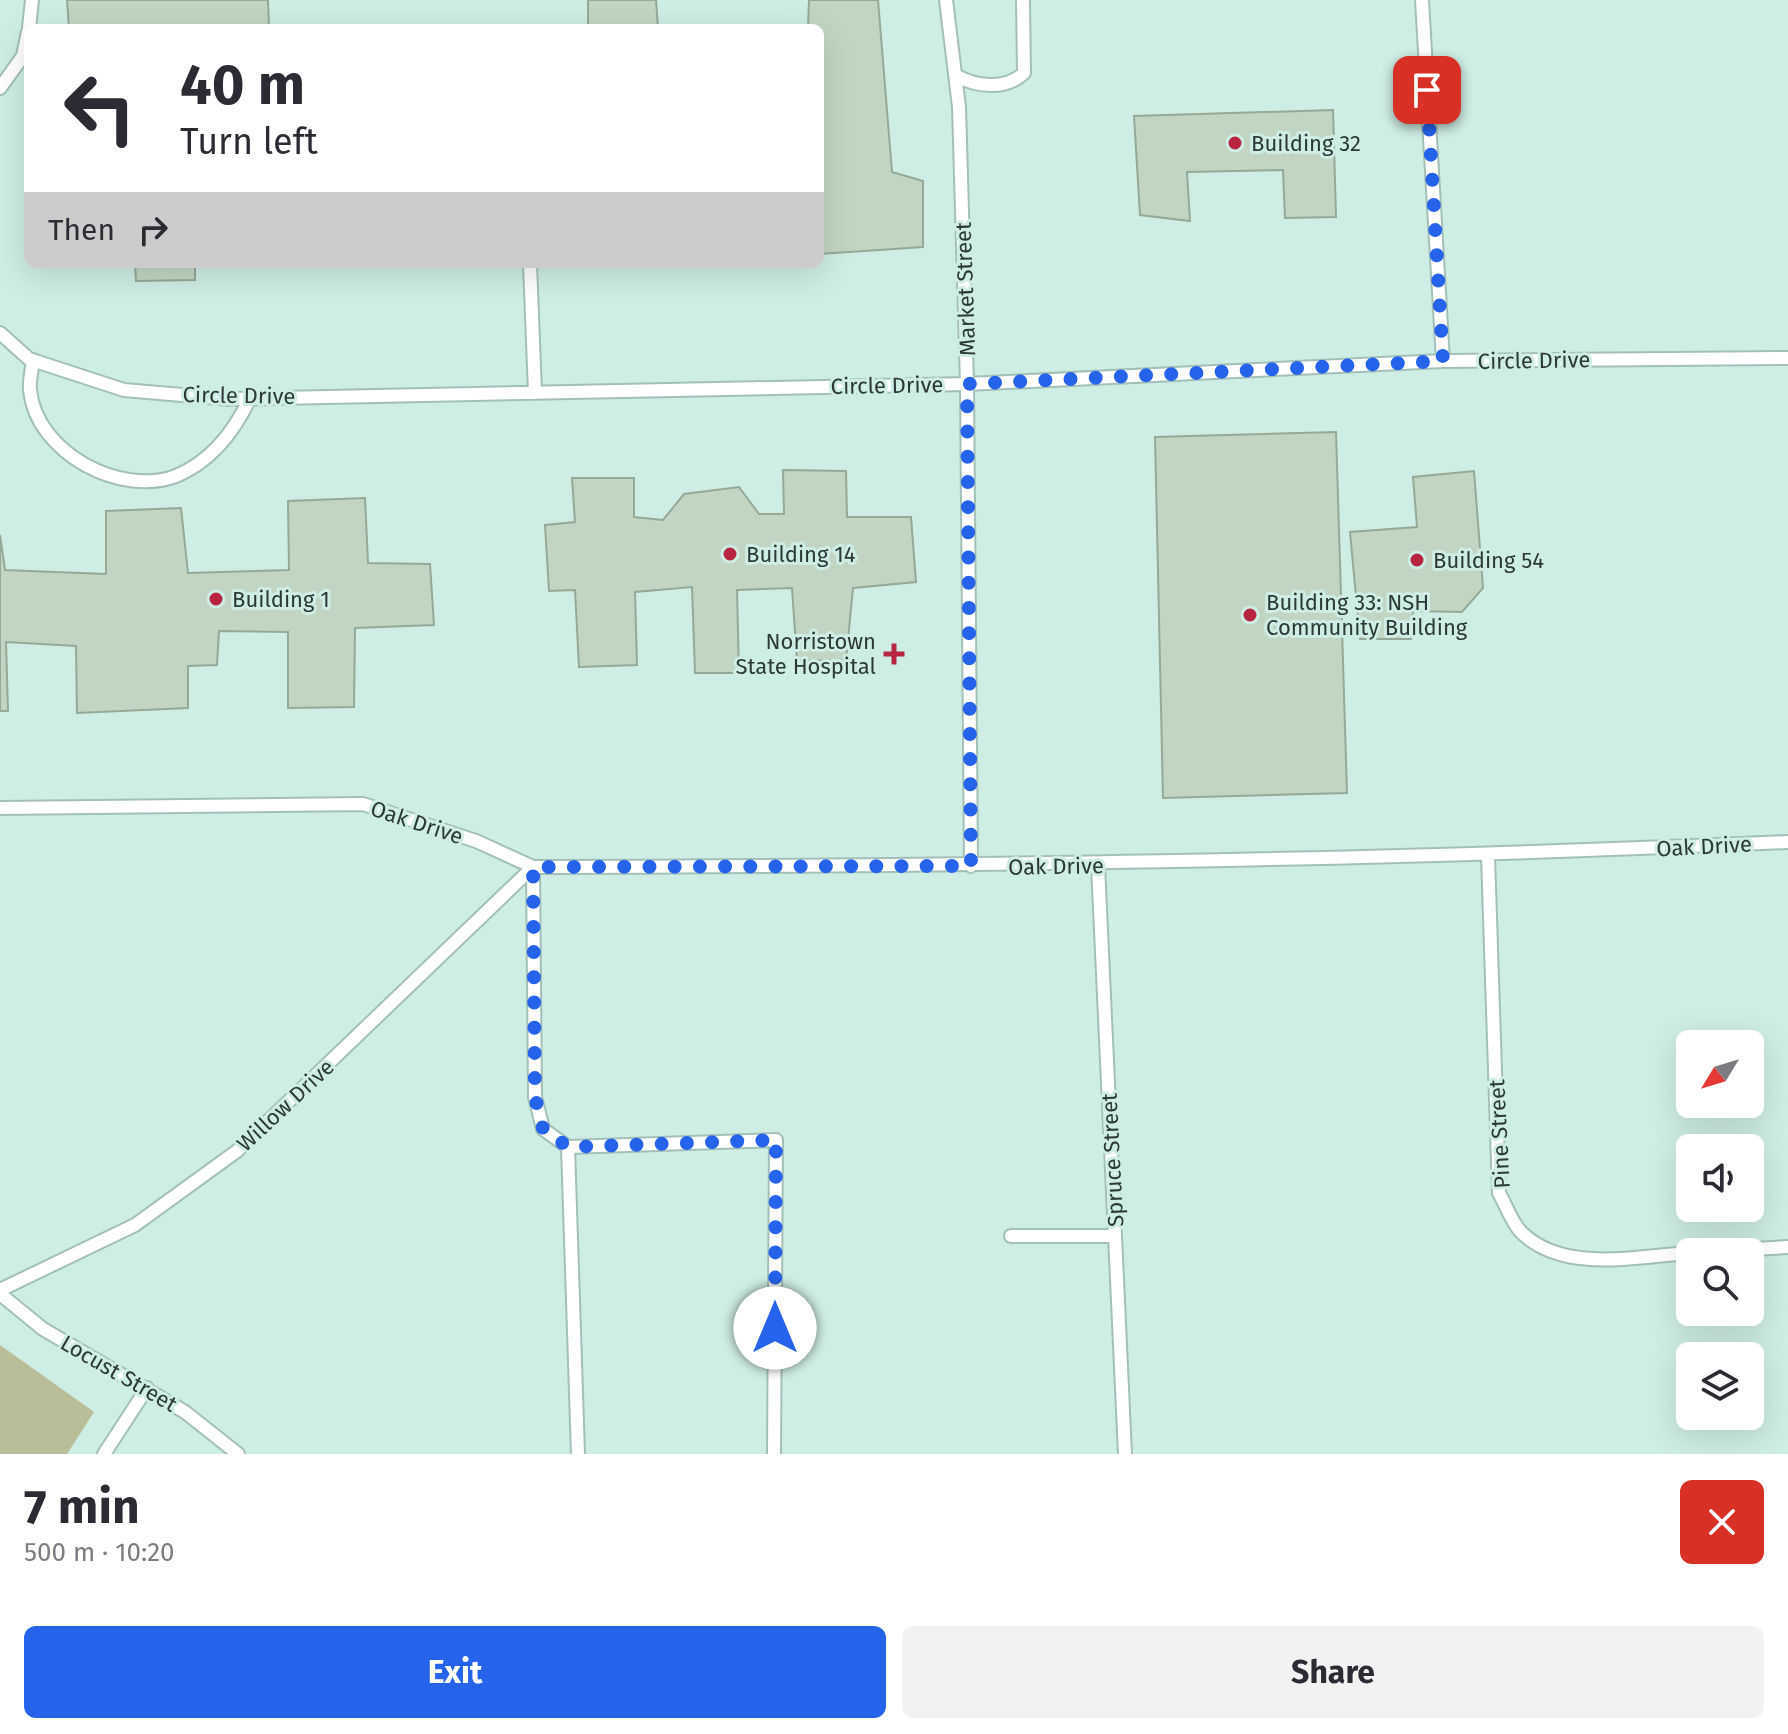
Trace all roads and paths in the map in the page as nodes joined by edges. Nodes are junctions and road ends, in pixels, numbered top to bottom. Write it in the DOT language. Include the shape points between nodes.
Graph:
graph roads {
  1 [pos="32,0"];
  2 [pos="946,0"];
  3 [pos="1023,0"];
  4 [pos="1422,0"];
  5 [pos="29,24"];
  6 [pos="24,51"];
  7 [pos="957,76"];
  8 [pos="0,88"];
  9 [pos="530,268"];
  10 [pos="0,333"];
  11 [pos="1788,358"];
  12 [pos="33,360"];
  13 [pos="1443,361"];
  14 [pos="967,384"];
  15 [pos="535,393"];
  16 [pos="250,398"];
  17 [pos="0,808"];
  18 [pos="1788,842"];
  19 [pos="1488,856"];
  20 [pos="1098,865"];
  21 [pos="971,866"];
  22 [pos="533,867"];
  23 [pos="568,1147"];
  24 [pos="1011,1236"];
  25 [pos="1115,1236"];
  26 [pos="1788,1247"];
  27 [pos="1764,1248"];
  28 [pos="1676,1254"];
  29 [pos="0,1292"];
  30 [pos="147,1388"];
  31 [pos="104,1454"];
  32 [pos="238,1454"];
  33 [pos="578,1454"];
  34 [pos="774,1454"];
  35 [pos="1125,1454"];
  1 -- 5 [label="lane"];
  2 -- 7 [label="lane, Market Street"];
  3 -- 7 [label="lane" via="1024,73 1012,82 974,85"];
  4 -- 13 [label="lane"];
  6 -- 8 [label="lane"];
  7 -- 14 [label="lane, Market Street"];
  9 -- 15 [label="lane"];
  10 -- 12 [label="lane, Circle Drive"];
  11 -- 13 [label="lane, Circle Drive"];
  12 -- 16 [label="lane, Circle Drive" via="124,390"];
  12 -- 16 [label="lane" via="30,390 46,429 84,464 128,479 154,481 199,462 236,429"];
  13 -- 14 [label="lane, Circle Drive"];
  14 -- 15 [label="lane, Circle Drive"];
  14 -- 21 [label="lane, Market Street"];
  15 -- 16 [label="lane, Circle Drive"];
  17 -- 22 [label="lane, Oak Drive" via="363,804 476,841"];
  18 -- 19 [label="lane, Oak Drive"];
  19 -- 20 [label="lane, Oak Drive"];
  19 -- 28 [label="lane, Pine Street" via="1499,1193 1520,1231 1575,1259"];
  20 -- 21 [label="lane, Oak Drive"];
  20 -- 25 [label="lane, Spruce Street"];
  21 -- 22 [label="lane, Oak Drive"];
  22 -- 23 [label="lane" via="535,1097 543,1129"];
  22 -- 29 [label="lane, Willow Drive" via="237,1151 135,1225"];
  23 -- 33 [label="lane"];
  23 -- 34 [label="lane" via="776,1140"];
  24 -- 25 [label="lane"];
  25 -- 35 [label="lane, Spruce Street"];
  26 -- 27 [label="lane"];
  29 -- 30 [label="lane, Locust Street" via="43,1329"];
  30 -- 31 [label="lane"];
  30 -- 32 [label="lane, Locust Street"];
}
